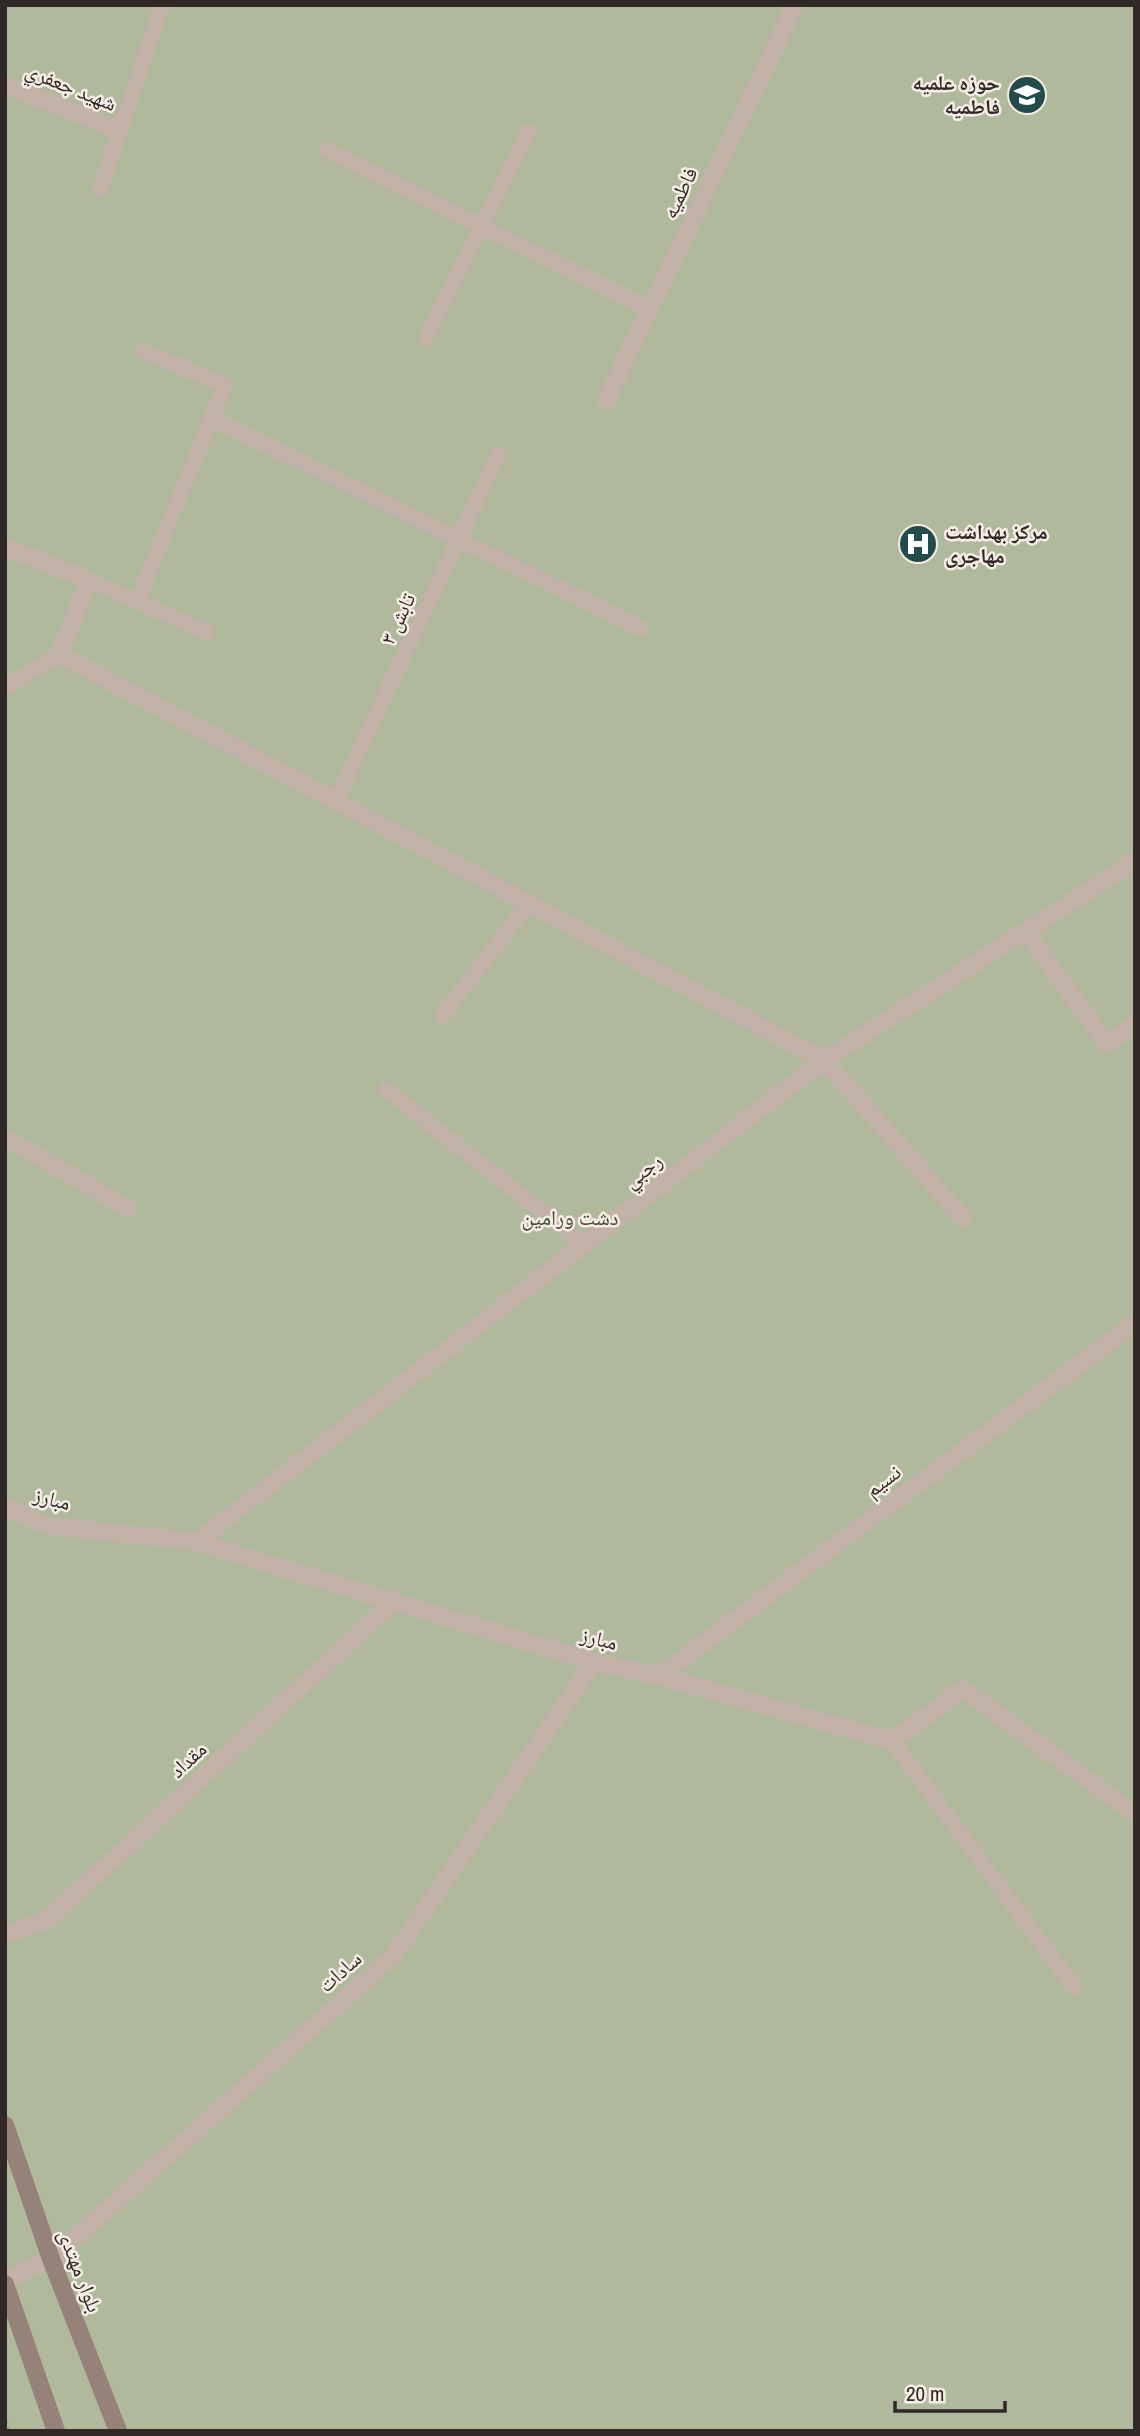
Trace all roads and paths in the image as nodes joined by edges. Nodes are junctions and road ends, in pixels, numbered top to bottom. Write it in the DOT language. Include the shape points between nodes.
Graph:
graph roads {
  1 [pos="162,5"];
  2 [pos="795,5"];
  3 [pos="5,85"];
  4 [pos="120,131"];
  5 [pos="530,131"];
  6 [pos="327,150"];
  7 [pos="100,190"];
  8 [pos="482,226"];
  9 [pos="650,309"];
  10 [pos="426,338"];
  11 [pos="143,351"];
  12 [pos="606,401"];
  13 [pos="212,418"];
  14 [pos="498,455"];
  15 [pos="459,537"];
  16 [pos="5,547"];
  17 [pos="89,580"];
  18 [pos="137,602"];
  19 [pos="640,628"];
  20 [pos="206,632"];
  21 [pos="59,654"];
  22 [pos="5,687"];
  23 [pos="336,800"];
  24 [pos="1135,861"];
  25 [pos="529,903"];
  26 [pos="1025,931"];
  27 [pos="442,1016"];
  28 [pos="1135,1024"];
  29 [pos="824,1059"];
  30 [pos="385,1089"];
  31 [pos="5,1137"];
  32 [pos="127,1208"];
  33 [pos="963,1218"];
  34 [pos="586,1245"];
  35 [pos="1135,1323"];
  36 [pos="5,1507"];
  37 [pos="196,1542"];
  38 [pos="391,1603"];
  39 [pos="594,1662"];
  40 [pos="659,1676"];
  41 [pos="892,1741"];
  42 [pos="1134,1812"];
  43 [pos="5,1935"];
  44 [pos="1074,1987"];
  45 [pos="5,2124"];
  46 [pos="51,2259"];
  47 [pos="5,2281"];
  48 [pos="5,2421"];
  49 [pos="9,2431"];
  50 [pos="56,2431"];
  51 [pos="118,2431"];
  1 -- 4 [label="lane"];
  2 -- 9 [label="street, فاطميه"];
  3 -- 4 [label="street, شهيد جعفري"];
  4 -- 7 [label="lane"];
  5 -- 8 [label="lane"];
  6 -- 8 [label="lane"];
  8 -- 9 [label="lane"];
  8 -- 10 [label="lane"];
  9 -- 12 [label="street, فاطميه"];
  11 -- 13 [label="lane" via="225,385"];
  13 -- 15 [label="lane"];
  13 -- 18 [label="lane"];
  14 -- 15 [label="lane, تابش ۳"];
  15 -- 19 [label="lane"];
  15 -- 23 [label="lane, تابش ۳"];
  16 -- 17 [label="street"];
  17 -- 18 [label="lane"];
  17 -- 21 [label="street"];
  18 -- 20 [label="lane"];
  21 -- 22 [label="lane"];
  21 -- 23 [label="street"];
  23 -- 25 [label="street"];
  24 -- 26 [label="street, رجبي"];
  25 -- 27 [label="lane"];
  25 -- 29 [label="street"];
  26 -- 28 [label="street" via="1107,1044"];
  26 -- 29 [label="street, رجبي"];
  29 -- 33 [label="street"];
  29 -- 34 [label="street, رجبي"];
  30 -- 34 [label="lane"];
  31 -- 32 [label="street"];
  34 -- 37 [label="street, رجبي"];
  35 -- 40 [label="street, نسيم"];
  36 -- 37 [label="street, مبارز" via="46,1525"];
  37 -- 38 [label="street, مبارز"];
  38 -- 39 [label="street, مبارز"];
  38 -- 43 [label="street, مقداد" via="48,1919"];
  39 -- 40 [label="street, مبارز"];
  39 -- 46 [label="street, سادات" via="394,1955"];
  40 -- 41 [label="street, مبارز"];
  41 -- 42 [label="street" via="963,1689"];
  41 -- 44 [label="lane"];
  45 -- 46 [label="main road, بلوار مهتدی"];
  46 -- 47 [label="street, سادات"];
  46 -- 51 [label="main road, بلوار مهتدی"];
  47 -- 50 [label="main road"];
  48 -- 49 [label="path"];
}
